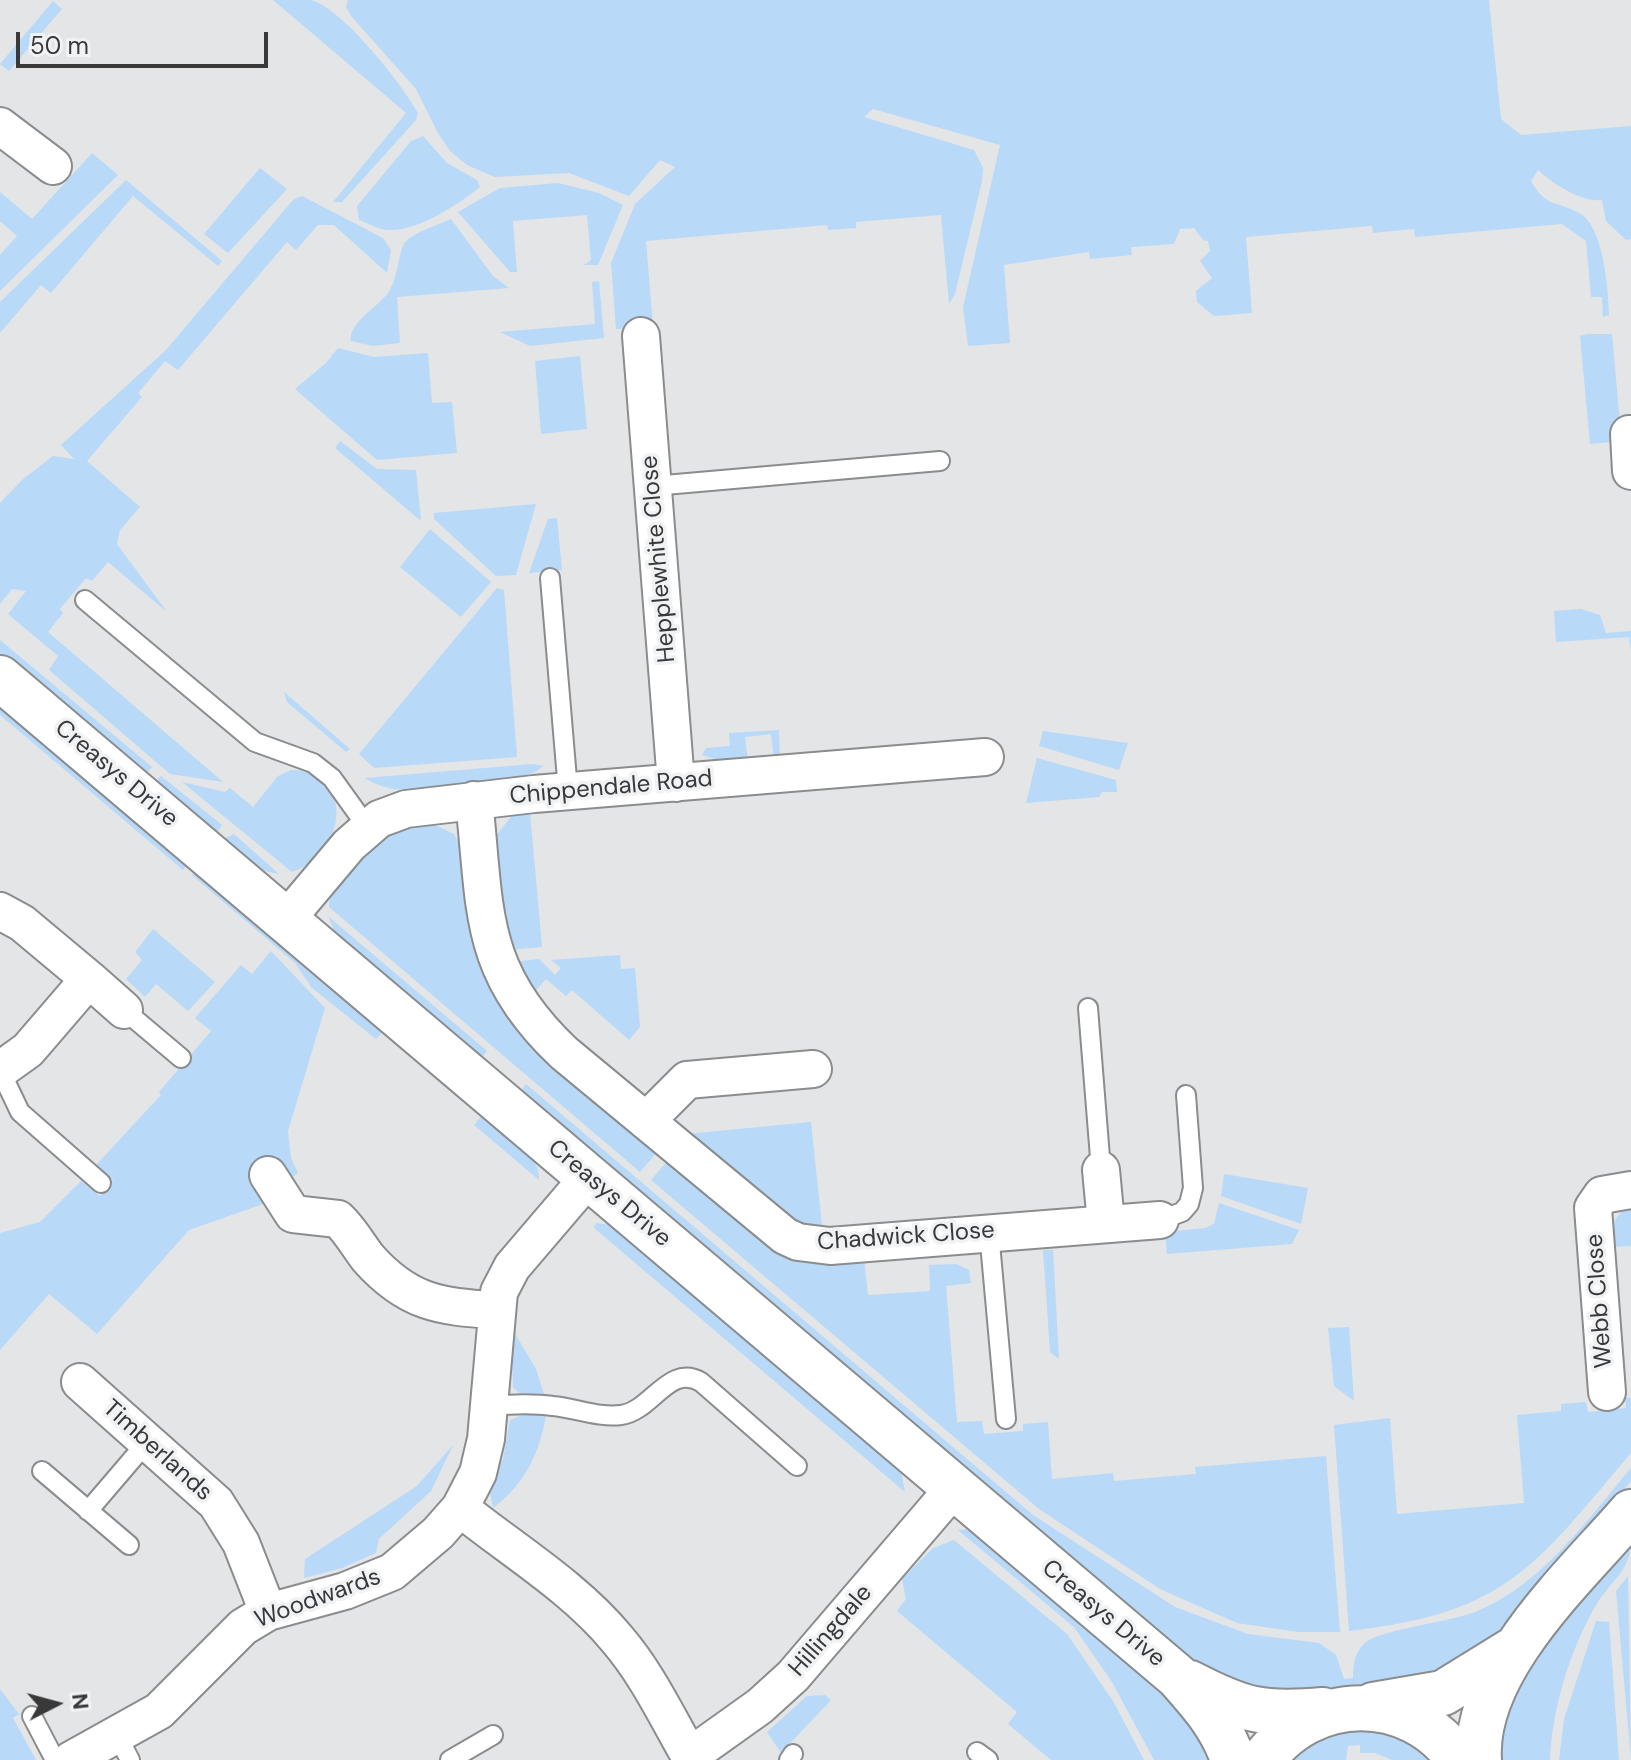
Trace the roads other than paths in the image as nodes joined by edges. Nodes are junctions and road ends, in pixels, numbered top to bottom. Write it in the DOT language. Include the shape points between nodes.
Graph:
graph roads {
  1 [pos="0,126"];
  2 [pos="53,166"];
  3 [pos="641,336"];
  4 [pos="1629,434"];
  5 [pos="940,461"];
  6 [pos="1631,471"];
  7 [pos="653,486"];
  8 [pos="550,578"];
  9 [pos="85,600"];
  10 [pos="0,678"];
  11 [pos="985,757"];
  12 [pos="676,783"];
  13 [pos="568,791"];
  14 [pos="474,800"];
  15 [pos="368,828"];
  16 [pos="0,911"];
  17 [pos="285,921"];
  18 [pos="89,979"];
  19 [pos="1088,1008"];
  20 [pos="124,1010"];
  21 [pos="181,1058"];
  22 [pos="813,1069"];
  23 [pos="0,1070"];
  24 [pos="1186,1095"];
  25 [pos="646,1121"];
  26 [pos="1101,1170"];
  27 [pos="268,1175"];
  28 [pos="588,1178"];
  29 [pos="101,1183"];
  30 [pos="1631,1190"];
  31 [pos="1160,1220"];
  32 [pos="1106,1223"];
  33 [pos="989,1232"];
  34 [pos="495,1310"];
  35 [pos="80,1382"];
  36 [pos="1607,1392"];
  37 [pos="490,1406"];
  38 [pos="1006,1419"];
  39 [pos="147,1442"];
  40 [pos="797,1466"];
  41 [pos="42,1471"];
  42 [pos="954,1488"];
  43 [pos="460,1508"];
  44 [pos="88,1511"];
  45 [pos="1631,1512"];
  46 [pos="129,1545"];
  47 [pos="268,1612"];
  48 [pos="1515,1649"];
  49 [pos="1178,1677"];
  50 [pos="1348,1708"];
  51 [pos="32,1716"];
  52 [pos="493,1735"];
  53 [pos="124,1748"];
  54 [pos="691,1758"];
  55 [pos="55,1760"];
  56 [pos="71,1760"];
  57 [pos="450,1760"];
  58 [pos="1233,1760"];
  59 [pos="1263,1760"];
  60 [pos="1459,1760"];
  61 [pos="1479,1760"];
  1 -- 2 [label="street"];
  3 -- 7 [label="street, Hepplewhite Close"];
  4 -- 6 [label="street"];
  5 -- 7 [label="lane"];
  7 -- 12 [label="street, Hepplewhite Close"];
  8 -- 13 [label="lane"];
  9 -- 15 [label="lane" via="255,742 299,755 323,770"];
  10 -- 17 [label="street, Creasys Drive"];
  11 -- 12 [label="street, Chippendale Road"];
  12 -- 13 [label="street, Chippendale Road"];
  13 -- 14 [label="street, Chippendale Road"];
  14 -- 15 [label="street, Chippendale Road" via="406,809"];
  14 -- 25 [label="street, Chadwick Close" via="489,933 502,973 538,1028"];
  15 -- 17 [label="street, Chippendale Road" via="327,867"];
  16 -- 18 [label="street"];
  17 -- 28 [label="street, Creasys Drive"];
  18 -- 20 [label="street"];
  18 -- 23 [label="street" via="28,1050"];
  19 -- 26 [label="lane"];
  20 -- 21 [label="lane"];
  22 -- 25 [label="street" via="687,1080"];
  23 -- 29 [label="lane" via="30,1123"];
  24 -- 31 [label="lane" via="1192,1196 1182,1212"];
  25 -- 33 [label="street, Chadwick Close" via="763,1220 798,1242 830,1246"];
  26 -- 32 [label="street"];
  27 -- 34 [label="street" via="293,1214 338,1219 377,1268 408,1292 440,1307"];
  28 -- 34 [label="street, Woodwards" via="512,1267"];
  28 -- 42 [label="street, Creasys Drive"];
  30 -- 36 [label="street, Webb Close" via="1602,1195 1593,1208"];
  31 -- 32 [label="street, Chadwick Close"];
  32 -- 33 [label="street, Chadwick Close"];
  33 -- 38 [label="lane"];
  34 -- 37 [label="street, Woodwards"];
  35 -- 39 [label="street, Timberlands"];
  37 -- 40 [label="lane" via="552,1406 622,1415 640,1409 672,1380 686,1376 701,1382"];
  37 -- 43 [label="street, Woodwards" via="478,1473"];
  39 -- 44 [label="lane"];
  39 -- 47 [label="street, Timberlands" via="223,1512"];
  41 -- 44 [label="lane"];
  42 -- 49 [label="street, Creasys Drive"];
  42 -- 54 [label="street, Hillingdale" via="793,1676"];
  43 -- 47 [label="street, Woodwards" via="392,1572 334,1595"];
  43 -- 54 [label="street, Hillingdale" via="617,1638"];
  44 -- 46 [label="lane"];
  45 -- 48 [label="street"];
  47 -- 53 [label="street, Woodwards" via="243,1627"];
  48 -- 50 [label="street" via="1443,1693"];
  48 -- 61 [label="street" via="1484,1709 1477,1735"];
  49 -- 50 [label="street, Creasys Drive" via="1251,1710 1273,1714"];
  49 -- 58 [label="street, Creasys Drive" via="1224,1735"];
  50 -- 59 [label="street" via="1304,1720"];
  50 -- 60 [label="street" via="1400,1716 1421,1725"];
  51 -- 55 [label="lane"];
  52 -- 57 [label="lane"];
  53 -- 56 [label="street, Woodwards"];
}
